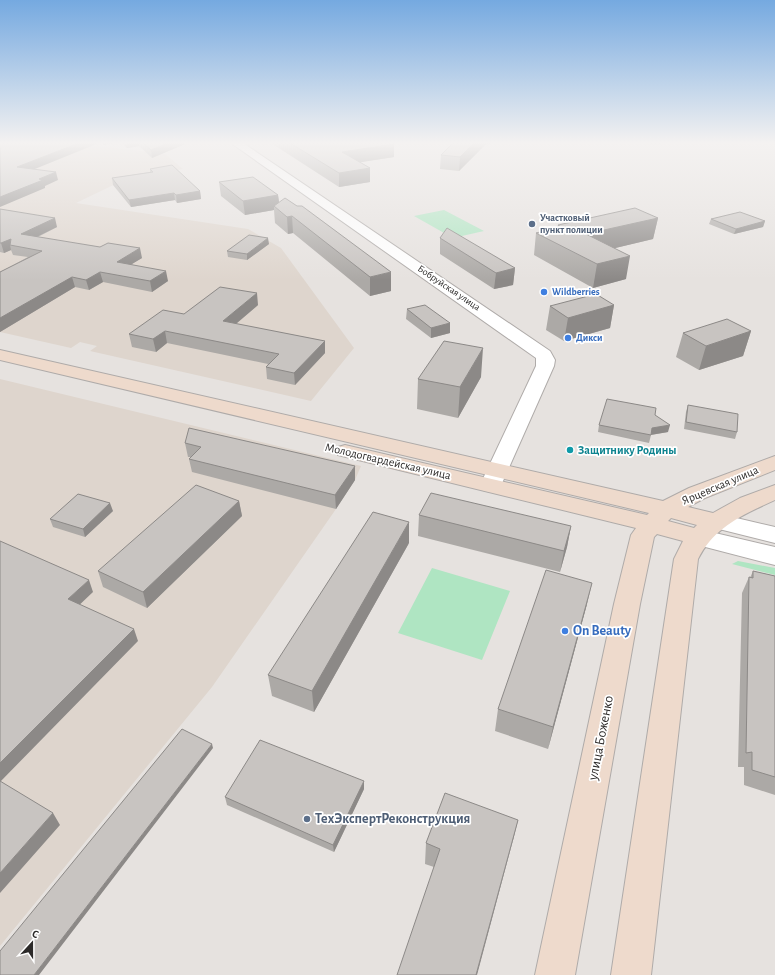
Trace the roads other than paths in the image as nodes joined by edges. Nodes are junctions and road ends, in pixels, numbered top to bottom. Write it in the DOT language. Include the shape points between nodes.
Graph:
graph roads {
  1 [pos="302,188"];
  2 [pos="0,355"];
  3 [pos="0,368"];
  4 [pos="775,462"];
  5 [pos="494,477"];
  6 [pos="775,492"];
  7 [pos="659,517"];
  8 [pos="706,529"];
  9 [pos="775,535"];
  10 [pos="775,556"];
  11 [pos="555,975"];
  12 [pos="631,975"];
  1 -- 5 [label="street, Бобруйская улица" via="544,355 545,366"];
  2 -- 5 [label="main road, Молодогвардейская улица"];
  3 -- 5 [label="main road, Молодогвардейская улица"];
  4 -- 7 [label="main road, Ярцевская улица" via="697,493"];
  5 -- 7 [label="main road, Молодогвардейская улица"];
  6 -- 8 [label="main road"];
  7 -- 8 [label="main road, Молодогвардейская улица"];
  7 -- 11 [label="main road, улица Боженко" via="643,535 639,548"];
  8 -- 9 [label="street, Молодогвардейская улица"];
  8 -- 10 [label="street, Молодогвардейская улица"];
  8 -- 12 [label="main road" via="691,546 684,572"];
}
